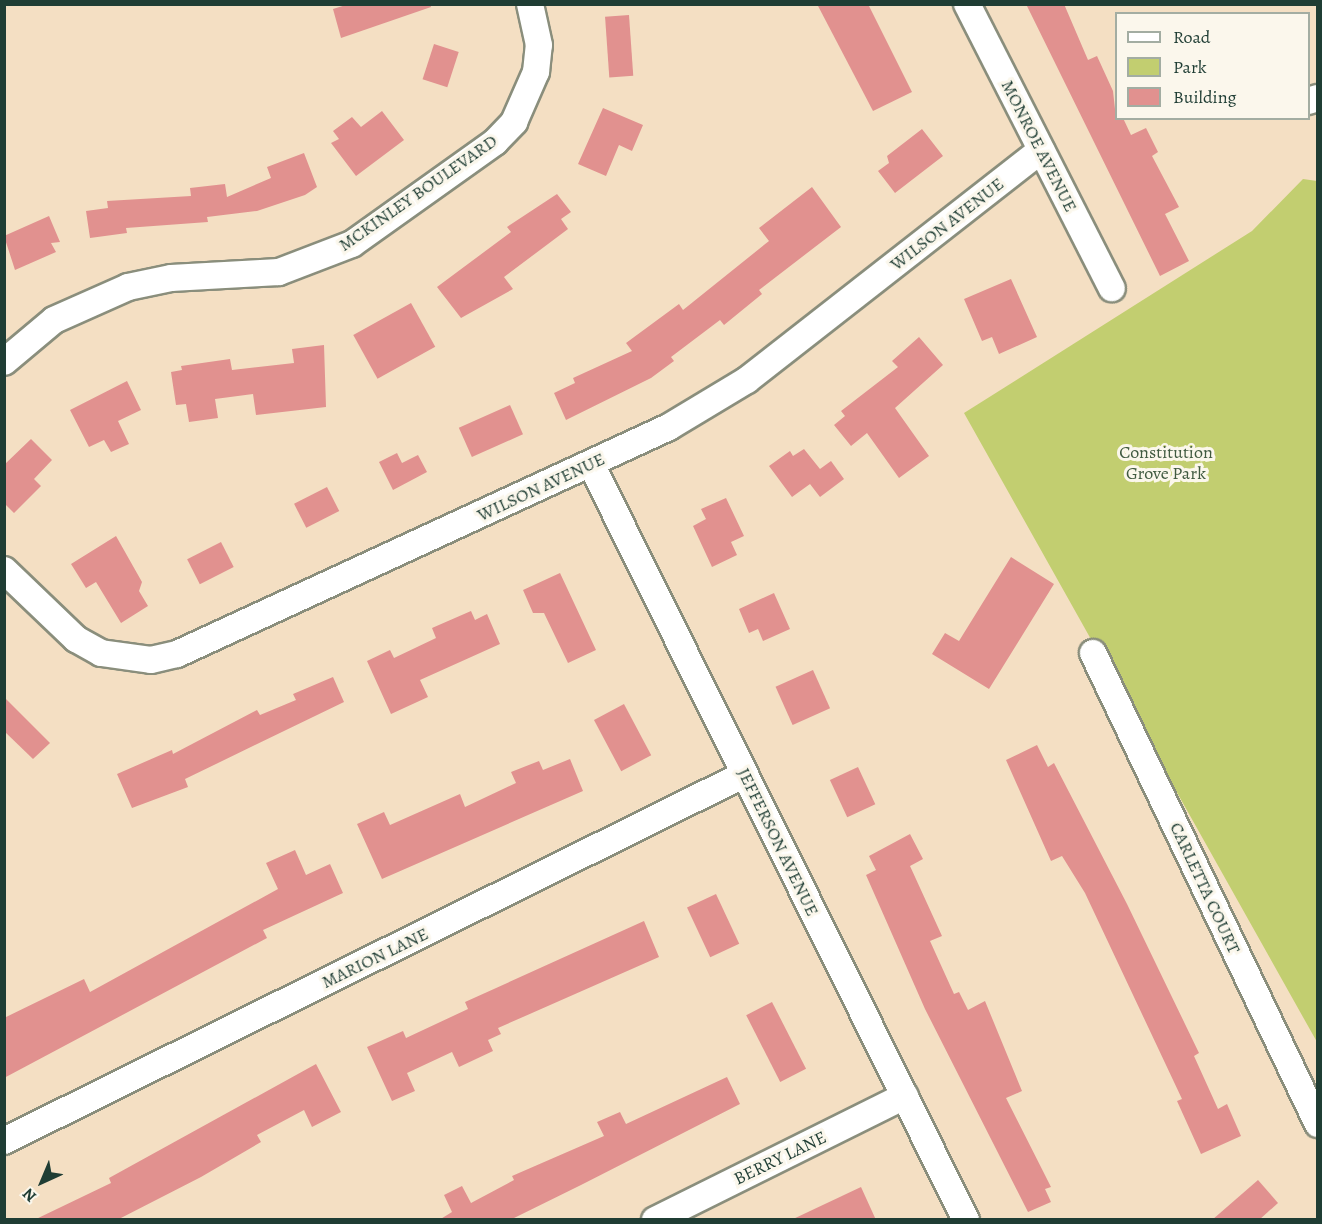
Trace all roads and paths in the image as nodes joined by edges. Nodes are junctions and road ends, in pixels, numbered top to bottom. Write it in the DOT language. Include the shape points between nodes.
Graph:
graph roads {
  1 [pos="530,4"];
  2 [pos="967,4"];
  3 [pos="1041,150"];
  4 [pos="1112,288"];
  5 [pos="4,362"];
  6 [pos="591,464"];
  7 [pos="4,570"];
  8 [pos="1093,653"];
  9 [pos="745,774"];
  10 [pos="904,1096"];
  11 [pos="1317,1124"];
  12 [pos="4,1141"];
  13 [pos="655,1220"];
  14 [pos="966,1220"];
  1 -- 5 [label="street, MCKINLEY BOULEVARD" via="539,45 536,72 514,122 495,142 352,244 279,272 171,278 128,287 54,320"];
  2 -- 3 [label="street, MONROE AVENUE"];
  3 -- 4 [label="street, MONROE AVENUE"];
  3 -- 6 [label="street, WILSON AVENUE" via="747,380 669,427"];
  6 -- 7 [label="street, WILSON AVENUE" via="177,654 151,660 123,659 76,639"];
  6 -- 9 [label="street, JEFFERSON AVENUE"];
  8 -- 11 [label="street, CARLETTA COURT"];
  9 -- 10 [label="street, JEFFERSON AVENUE"];
  9 -- 12 [label="street, MARION LANE"];
  10 -- 13 [label="street, BERRY LANE"];
  10 -- 14 [label="street, JEFFERSON AVENUE"];
}
